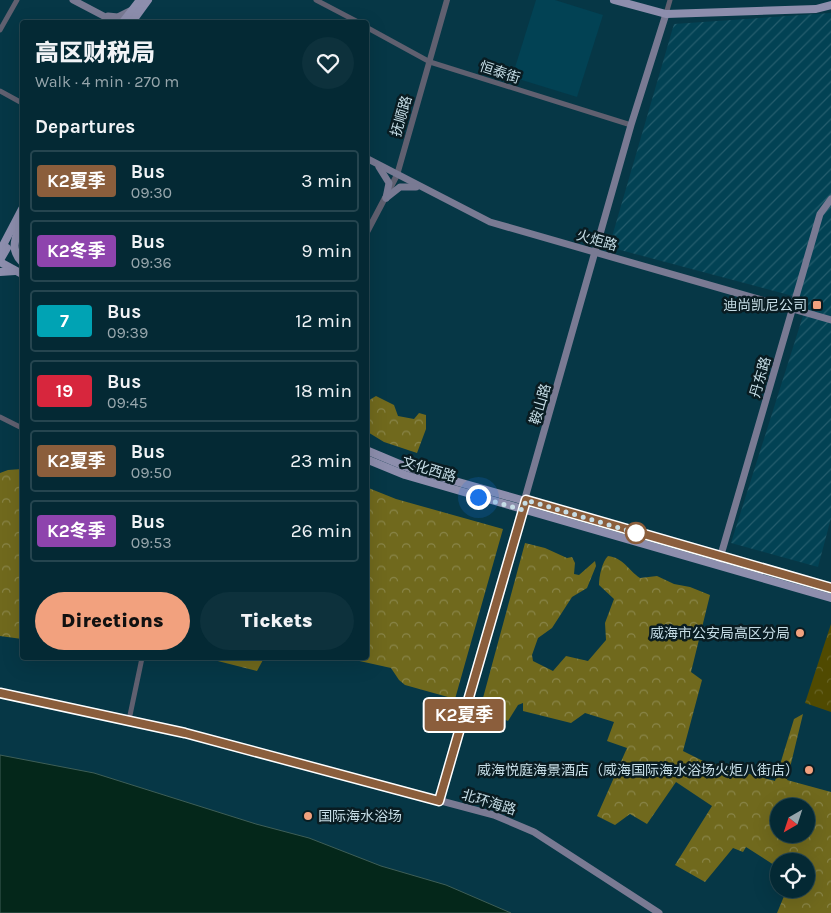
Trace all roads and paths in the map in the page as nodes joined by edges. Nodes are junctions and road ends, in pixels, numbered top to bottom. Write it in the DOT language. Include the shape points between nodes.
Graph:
graph roads {
  1 [pos="17,0"];
  2 [pos="73,0"];
  3 [pos="140,0"];
  4 [pos="148,0"];
  5 [pos="316,0"];
  6 [pos="446,0"];
  7 [pos="614,0"];
  8 [pos="670,0"];
  9 [pos="831,5"];
  10 [pos="136,10"];
  11 [pos="99,14"];
  12 [pos="666,14"];
  13 [pos="104,20"];
  14 [pos="111,20"];
  15 [pos="125,20"];
  16 [pos="133,20"];
  17 [pos="138,20"];
  18 [pos="354,20"];
  19 [pos="369,29"];
  20 [pos="0,30"];
  21 [pos="430,62"];
  22 [pos="0,91"];
  23 [pos="20,102"];
  24 [pos="631,125"];
  25 [pos="369,160"];
  26 [pos="398,175"];
  27 [pos="420,187"];
  28 [pos="386,198"];
  29 [pos="831,199"];
  30 [pos="19,223"];
  31 [pos="369,229"];
  32 [pos="0,241"];
  33 [pos="596,253"];
  34 [pos="1,256"];
  35 [pos="20,260"];
  36 [pos="20,262"];
  37 [pos="0,272"];
  38 [pos="20,272"];
  39 [pos="20,273"];
  40 [pos="792,309"];
  41 [pos="831,320"];
  42 [pos="0,417"];
  43 [pos="20,427"];
  44 [pos="369,451"];
  45 [pos="369,460"];
  46 [pos="526,500"];
  47 [pos="523,510"];
  48 [pos="721,557"];
  49 [pos="718,565"];
  50 [pos="831,588"];
  51 [pos="831,598"];
  52 [pos="142,660"];
  53 [pos="0,693"];
  54 [pos="129,720"];
  55 [pos="439,801"];
  56 [pos="659,913"];
  1 -- 20 [label="street"];
  2 -- 11 [label="main road"];
  3 -- 10 [label="main road"];
  4 -- 10 [label="main road"];
  5 -- 18 [label="street"];
  6 -- 21 [label="street, 抚顺路"];
  7 -- 12 [label="main road"];
  8 -- 12 [label="street"];
  9 -- 12 [label="main road" via="816,9"];
  10 -- 11 [label="main road" via="118,18"];
  10 -- 15 [label="main road"];
  10 -- 16 [label="main road"];
  10 -- 17 [label="main road"];
  11 -- 13 [label="main road"];
  11 -- 14 [label="main road"];
  12 -- 24 [label="main road, 鞍山路"];
  19 -- 21 [label="street, 恒泰街"];
  21 -- 24 [label="street, 恒泰街"];
  21 -- 26 [label="street, 抚顺路"];
  22 -- 23 [label="street"];
  24 -- 33 [label="main road, 鞍山路"];
  25 -- 26 [label="main road, 火炬路"];
  25 -- 28 [label="main road" via="387,178"];
  26 -- 27 [label="main road, 火炬路"];
  26 -- 28 [label="street, 抚顺路"];
  27 -- 28 [label="main road" via="400,187"];
  27 -- 33 [label="main road, 火炬路" via="490,222"];
  28 -- 31 [label="street, 抚顺路"];
  29 -- 40 [label="main road, 丹东路" via="820,214"];
  30 -- 32 [label="main road"];
  30 -- 34 [label="main road"];
  30 -- 35 [label="main road" via="13,245"];
  33 -- 40 [label="main road, 火炬路"];
  33 -- 46 [label="main road, 鞍山路"];
  34 -- 36 [label="main road"];
  34 -- 38 [label="main road"];
  37 -- 39 [label="main road" via="12,270"];
  40 -- 41 [label="main road, 火炬路"];
  40 -- 48 [label="main road, 丹东路"];
  42 -- 43 [label="street"];
  44 -- 46 [label="main road, 文化西路" via="409,468"];
  45 -- 47 [label="main road, 文化西路" via="405,475"];
  46 -- 47 [label="main road, 鞍山路"];
  46 -- 48 [label="main road, 文化西路"];
  47 -- 49 [label="main road, 文化西路"];
  47 -- 55 [label="main road, 鞍山路"];
  48 -- 49 [label="main road, 丹东路"];
  48 -- 50 [label="main road, 文化西路"];
  49 -- 51 [label="main road, 文化西路"];
  52 -- 54 [label="street"];
  53 -- 54 [label="main road, 北环海路"];
  54 -- 55 [label="main road, 北环海路"];
  55 -- 56 [label="main road, 北环海路" via="494,815 534,832"];
}
